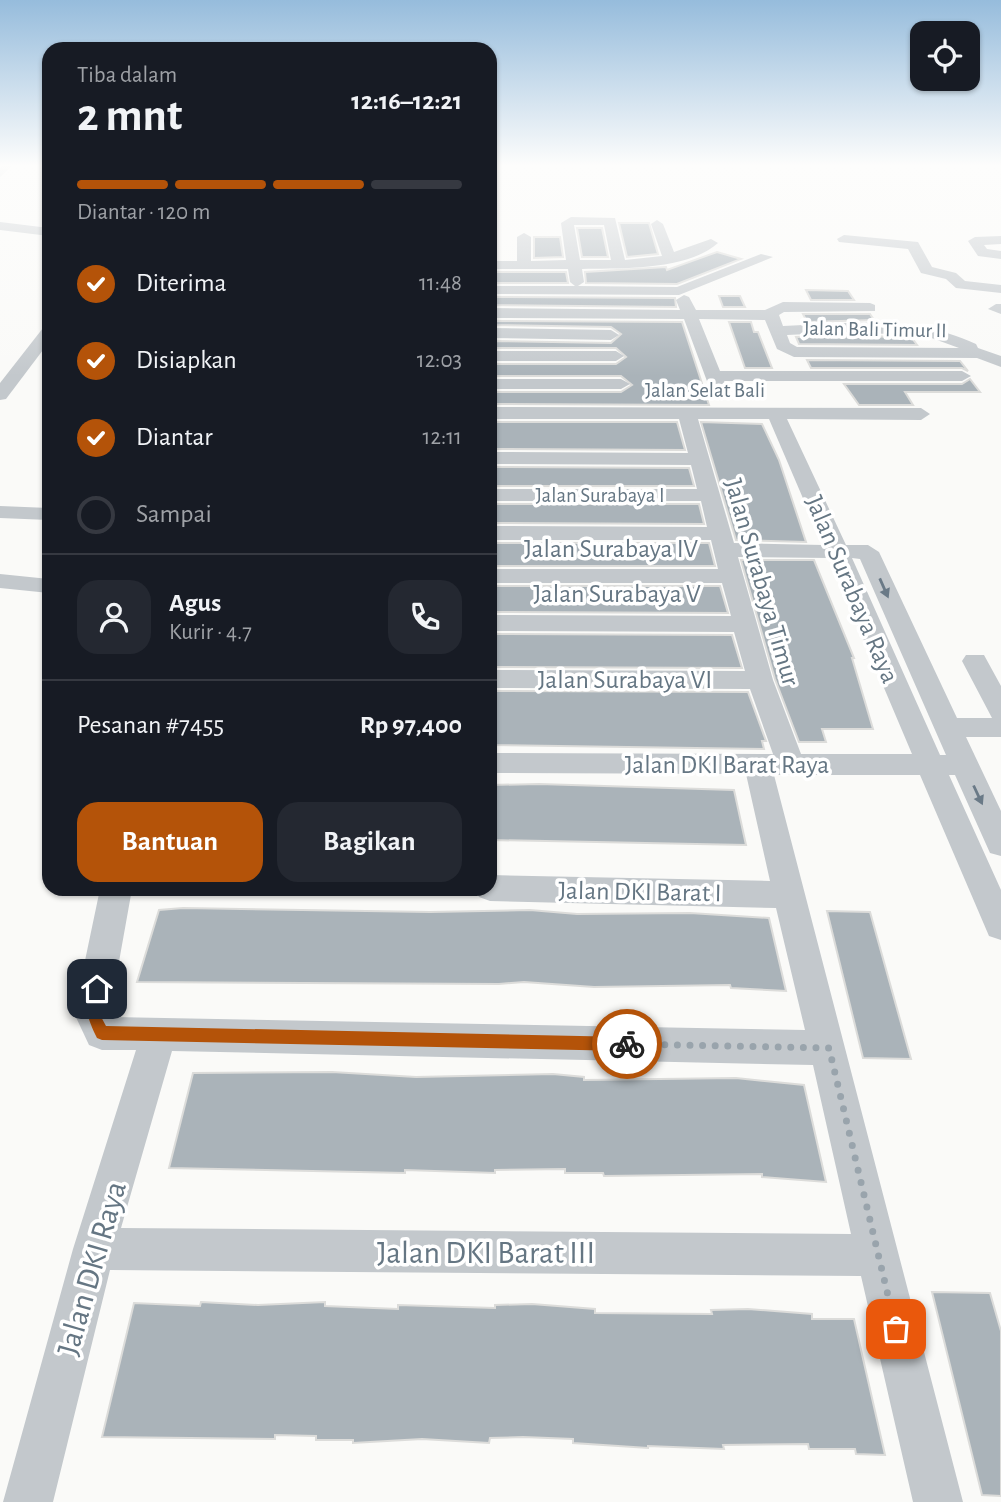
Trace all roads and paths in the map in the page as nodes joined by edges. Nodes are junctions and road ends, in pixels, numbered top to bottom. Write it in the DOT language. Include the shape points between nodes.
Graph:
graph roads {
  1 [pos="569,235"];
  2 [pos="613,235"];
  3 [pos="661,235"];
  4 [pos="524,237"];
  5 [pos="845,239"];
  6 [pos="1001,240"];
  7 [pos="711,243"];
  8 [pos="1001,255"];
  9 [pos="766,257"];
  10 [pos="670,259"];
  11 [pos="497,265"];
  12 [pos="524,265"];
  13 [pos="574,265"];
  14 [pos="619,265"];
  15 [pos="966,271"];
  16 [pos="989,272"];
  17 [pos="1001,289"];
  18 [pos="497,290"];
  19 [pos="579,291"];
  20 [pos="679,291"];
  21 [pos="870,308"];
  22 [pos="497,313"];
  23 [pos="582,313"];
  24 [pos="606,313"];
  25 [pos="691,314"];
  26 [pos="774,323"];
  27 [pos="497,333"];
  28 [pos="611,335"];
  29 [pos="42,340"];
  30 [pos="497,356"];
  31 [pos="616,356"];
  32 [pos="1001,362"];
  33 [pos="714,376"];
  34 [pos="962,376"];
  35 [pos="497,384"];
  36 [pos="621,384"];
  37 [pos="0,395"];
  38 [pos="835,395"];
  39 [pos="497,413"];
  40 [pos="627,413"];
  41 [pos="687,413"];
  42 [pos="775,413"];
  43 [pos="728,414"];
  44 [pos="921,414"];
  45 [pos="497,458"];
  46 [pos="699,459"];
  47 [pos="497,495"];
  48 [pos="709,495"];
  49 [pos="0,512"];
  50 [pos="42,514"];
  51 [pos="497,533"];
  52 [pos="723,542"];
  53 [pos="839,550"];
  54 [pos="497,576"];
  55 [pos="732,576"];
  56 [pos="0,581"];
  57 [pos="42,585"];
  58 [pos="497,623"];
  59 [pos="745,624"];
  60 [pos="975,661"];
  61 [pos="497,679"];
  62 [pos="760,680"];
  63 [pos="1001,711"];
  64 [pos="1001,727"];
  65 [pos="947,728"];
  66 [pos="497,763"];
  67 [pos="774,765"];
  68 [pos="929,765"];
  69 [pos="964,765"];
  70 [pos="1001,844"];
  71 [pos="497,888"];
  72 [pos="790,895"];
  73 [pos="115,896"];
  74 [pos="1001,926"];
  75 [pos="159,1035"];
  76 [pos="829,1048"];
  77 [pos="94,1249"];
  78 [pos="877,1255"];
  79 [pos="28,1502"];
  80 [pos="938,1502"];
  1 -- 13 [label="street"];
  2 -- 14 [label="street"];
  3 -- 10 [label="street"];
  4 -- 12 [label="street"];
  5 -- 17 [label="street" via="913,245 926,270 951,276 961,285"];
  6 -- 8 [label="street" via="976,239 983,253"];
  7 -- 10 [label="street"];
  9 -- 20 [label="street"];
  10 -- 14 [label="street"];
  11 -- 12 [label="street"];
  12 -- 13 [label="street"];
  13 -- 14 [label="street"];
  13 -- 19 [label="street"];
  15 -- 16 [label="street"];
  18 -- 19 [label="street"];
  19 -- 20 [label="street"];
  19 -- 23 [label="street"];
  20 -- 25 [label="street"];
  21 -- 26 [label="street" via="783,307 774,310"];
  22 -- 23 [label="street"];
  23 -- 24 [label="street"];
  24 -- 25 [label="street"];
  24 -- 28 [label="street"];
  25 -- 26 [label="street"];
  25 -- 33 [label="street"];
  26 -- 32 [label="street, Jalan Bali Timur II" via="783,346 794,352 979,353"];
  27 -- 28 [label="street"];
  28 -- 31 [label="street"];
  29 -- 37 [label="street"];
  30 -- 31 [label="street"];
  31 -- 36 [label="street"];
  33 -- 38 [label="street"];
  33 -- 43 [label="street"];
  34 -- 38 [label="street"];
  35 -- 36 [label="street"];
  36 -- 40 [label="street"];
  38 -- 42 [label="street, Jalan Selat Bali"];
  38 -- 44 [label="street, Jalan Selat Bali"];
  39 -- 40 [label="street, Jalan Selat Bali"];
  40 -- 41 [label="street, Jalan Selat Bali"];
  41 -- 43 [label="street, Jalan Selat Bali"];
  41 -- 46 [label="street, Jalan Surabaya Timur"];
  42 -- 43 [label="street, Jalan Selat Bali"];
  42 -- 53 [label="street, Jalan Surabaya Raya"];
  45 -- 46 [label="street, Jalan Surabaya I"];
  46 -- 48 [label="street, Jalan Surabaya Timur"];
  47 -- 48 [label="street, Jalan Surabaya I"];
  48 -- 52 [label="street, Jalan Surabaya Timur"];
  49 -- 50 [label="street"];
  51 -- 52 [label="street"];
  52 -- 53 [label="street"];
  52 -- 55 [label="street, Jalan Surabaya Timur"];
  53 -- 65 [label="street, one-way" via="868,552"];
  53 -- 68 [label="street, Jalan Surabaya Raya"];
  54 -- 55 [label="street, Jalan Surabaya IV"];
  55 -- 59 [label="street, Jalan Surabaya Timur"];
  56 -- 57 [label="street"];
  58 -- 59 [label="street, Jalan Surabaya V"];
  59 -- 62 [label="street, Jalan Surabaya Timur"];
  60 -- 63 [label="street"];
  61 -- 62 [label="street, Jalan Surabaya VI"];
  62 -- 67 [label="street, Jalan Surabaya Timur"];
  64 -- 65 [label="street"];
  65 -- 69 [label="street"];
  66 -- 67 [label="street, Jalan DKI Barat Raya"];
  67 -- 68 [label="street, Jalan DKI Barat Raya"];
  67 -- 72 [label="street, Jalan Surabaya Timur"];
  68 -- 69 [label="street, Jalan DKI Barat Raya"];
  68 -- 74 [label="street, Jalan Surabaya Raya"];
  69 -- 70 [label="street, one-way"];
  71 -- 72 [label="street, Jalan DKI Barat I"];
  72 -- 76 [label="street, Jalan Surabaya Timur"];
  73 -- 75 [label="street" via="92,1013 102,1033"];
  75 -- 76 [label="street"];
  75 -- 77 [label="street, Jalan DKI Raya"];
  76 -- 78 [label="street, Jalan Surabaya Timur"];
  77 -- 78 [label="street, Jalan DKI Barat III"];
  77 -- 79 [label="street, Jalan DKI Raya"];
  78 -- 80 [label="street, Jalan Surabaya Timur"];
}
